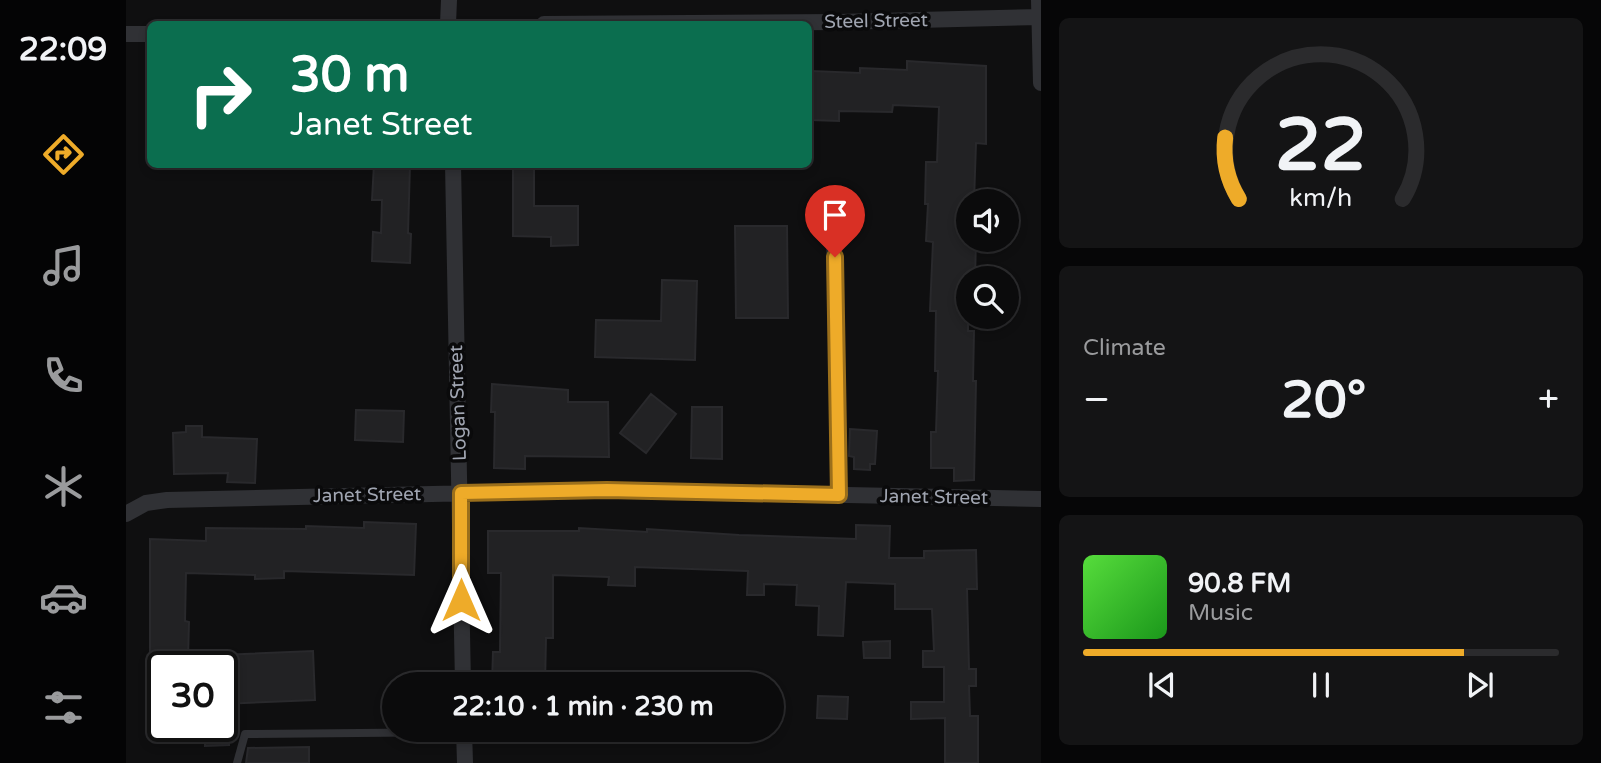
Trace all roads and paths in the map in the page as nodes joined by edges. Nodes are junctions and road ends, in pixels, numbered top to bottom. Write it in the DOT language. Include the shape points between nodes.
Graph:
graph roads {
  1 [pos="449,0"];
  2 [pos="1039,0"];
  3 [pos="1040,17"];
  4 [pos="448,21"];
  5 [pos="812,22"];
  6 [pos="126,34"];
  7 [pos="147,34"];
  8 [pos="1041,83"];
  9 [pos="453,168"];
  10 [pos="834,232"];
  11 [pos="461,493"];
  12 [pos="839,495"];
  13 [pos="1041,499"];
  14 [pos="126,514"];
  15 [pos="463,672"];
  16 [pos="382,732"];
  17 [pos="464,742"];
  18 [pos="237,763"];
  19 [pos="464,763"];
  1 -- 4 [label="street"];
  2 -- 3 [label="street"];
  3 -- 5 [label="street, Steel Street"];
  3 -- 8 [label="street"];
  6 -- 7 [label="street"];
  9 -- 11 [label="street, Logan Street"];
  10 -- 12 [label="street"];
  11 -- 12 [label="street, Janet Street" via="607,490"];
  11 -- 14 [label="street, Janet Street" via="198,499 145,503"];
  11 -- 15 [label="street, Logan Street"];
  12 -- 13 [label="street, Janet Street"];
  16 -- 18 [label="lane" via="245,734"];
  17 -- 19 [label="street"];
}
